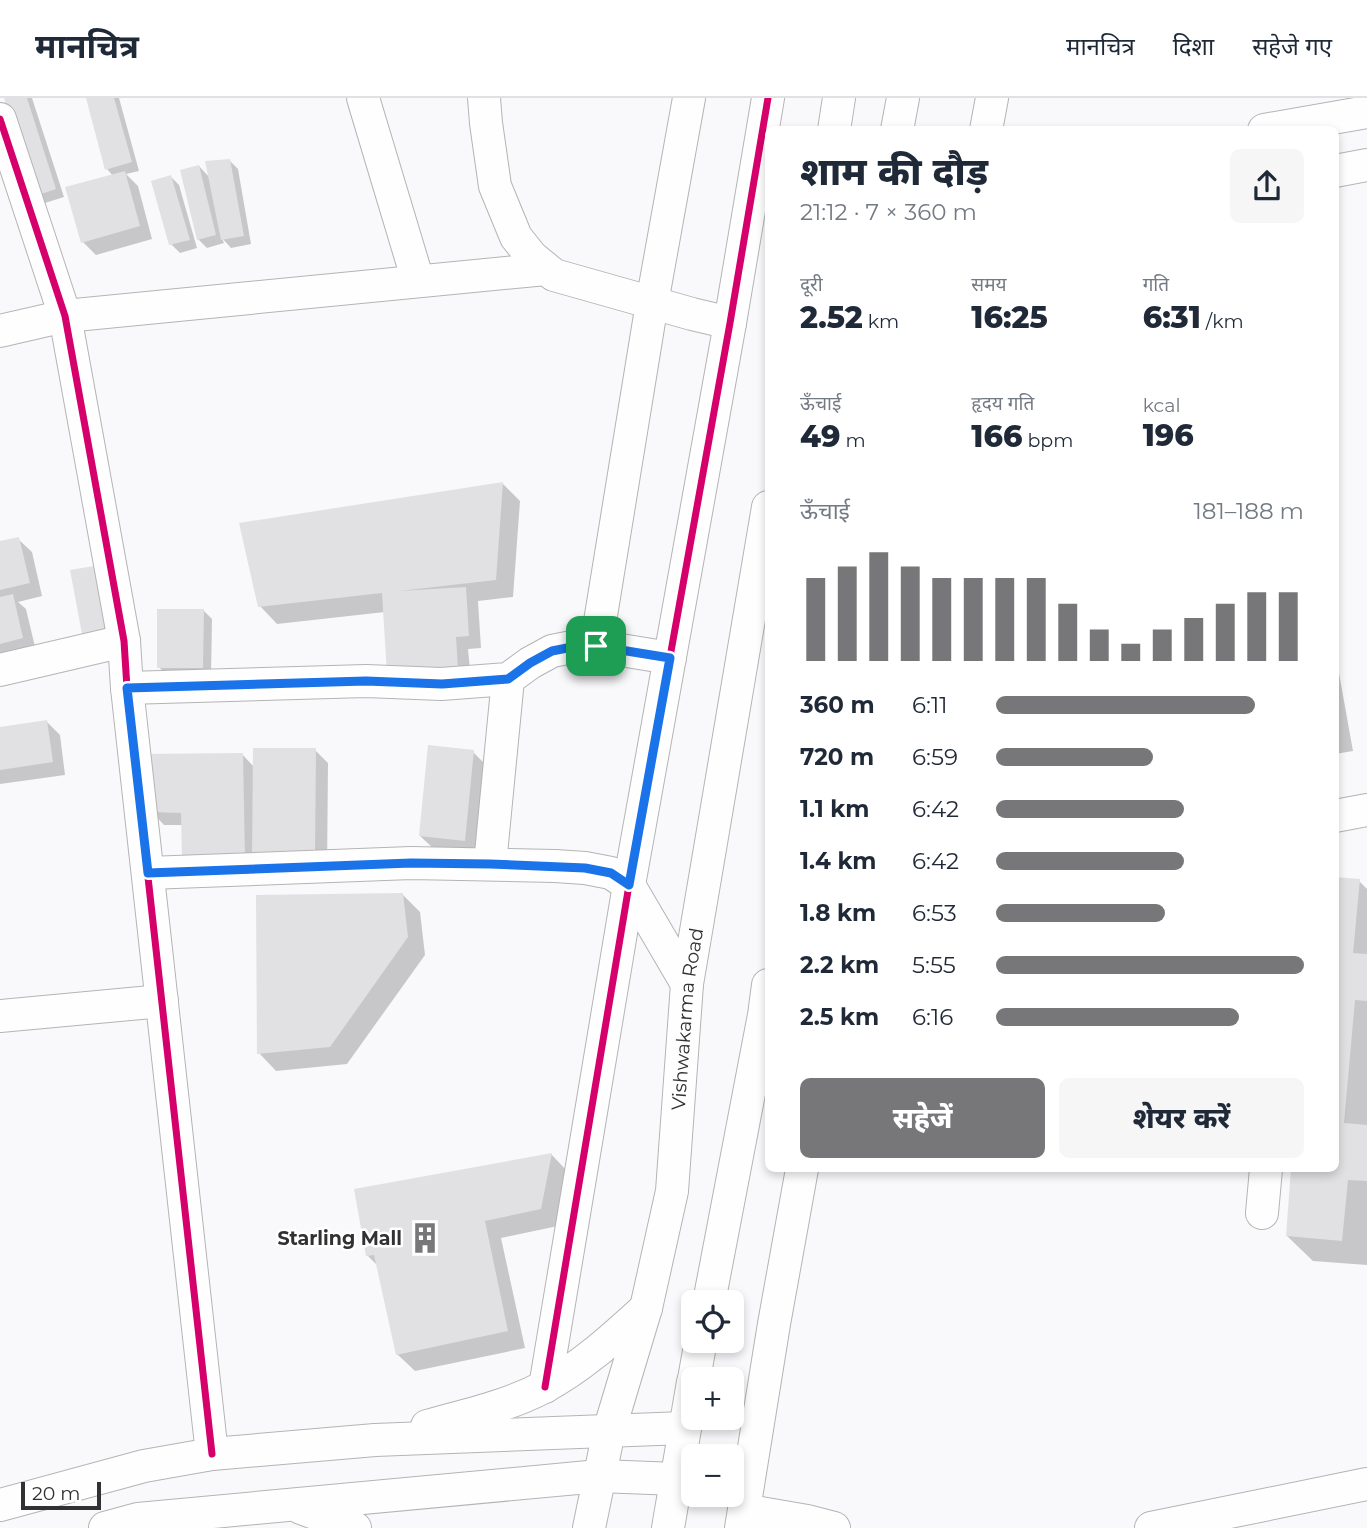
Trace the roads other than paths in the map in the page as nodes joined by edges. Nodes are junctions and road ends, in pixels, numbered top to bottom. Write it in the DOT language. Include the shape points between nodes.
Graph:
graph roads {
  1 [pos="363,98"];
  2 [pos="484,98"];
  3 [pos="689,98"];
  4 [pos="768,98"];
  5 [pos="839,98"];
  6 [pos="903,98"];
  7 [pos="992,98"];
  8 [pos="1367,112"];
  9 [pos="0,119"];
  10 [pos="835,126"];
  11 [pos="898,126"];
  12 [pos="987,126"];
  13 [pos="1287,126"];
  14 [pos="1367,165"];
  15 [pos="1339,170"];
  16 [pos="546,269"];
  17 [pos="418,281"];
  18 [pos="652,303"];
  19 [pos="65,316"];
  20 [pos="712,319"];
  21 [pos="0,331"];
  22 [pos="765,525"];
  23 [pos="124,641"];
  24 [pos="596,646"];
  25 [pos="652,655"];
  26 [pos="0,670"];
  27 [pos="508,679"];
  28 [pos="127,688"];
  29 [pos="1367,810"];
  30 [pos="1339,815"];
  31 [pos="490,864"];
  32 [pos="148,873"];
  33 [pos="608,875"];
  34 [pos="687,984"];
  35 [pos="162,1001"];
  36 [pos="765,1015"];
  37 [pos="0,1016"];
  38 [pos="801,1172"];
  39 [pos="1266,1172"];
  40 [pos="1262,1213"];
  41 [pos="711,1290"];
  42 [pos="646,1308"];
  43 [pos="545,1387"];
  44 [pos="681,1428"];
  45 [pos="684,1430"];
  46 [pos="609,1431"];
  47 [pos="375,1440"];
  48 [pos="212,1454"];
  49 [pos="599,1476"];
  50 [pos="677,1479"];
  51 [pos="1367,1484"];
  52 [pos="0,1505"];
  53 [pos="292,1505"];
  54 [pos="742,1519"];
  55 [pos="105,1528"];
  56 [pos="355,1528"];
  57 [pos="589,1528"];
  58 [pos="668,1528"];
  59 [pos="834,1528"];
  60 [pos="1151,1528"];
  1 -- 17 [label="street"];
  2 -- 16 [label="street" via="495,187 516,237"];
  3 -- 18 [label="street"];
  4 -- 20 [label="street"];
  5 -- 10 [label="street"];
  6 -- 11 [label="street"];
  7 -- 12 [label="street"];
  8 -- 13 [label="street"];
  9 -- 19 [label="street"];
  14 -- 15 [label="street"];
  16 -- 17 [label="street"];
  16 -- 18 [label="street"];
  17 -- 19 [label="street"];
  18 -- 20 [label="street"];
  18 -- 24 [label="street"];
  19 -- 21 [label="street"];
  19 -- 23 [label="street"];
  20 -- 25 [label="street"];
  22 -- 34 [label="street, Vishwakarma Road"];
  23 -- 26 [label="street"];
  23 -- 28 [label="street"];
  24 -- 25 [label="street"];
  24 -- 27 [label="street" via="552,651"];
  25 -- 33 [label="street"];
  27 -- 28 [label="street"];
  27 -- 31 [label="street"];
  28 -- 32 [label="street"];
  29 -- 30 [label="street"];
  31 -- 32 [label="street"];
  31 -- 33 [label="street"];
  32 -- 35 [label="street"];
  33 -- 34 [label="street"];
  33 -- 43 [label="street"];
  34 -- 42 [label="street, Vishwakarma Road" via="672,1191"];
  35 -- 37 [label="street"];
  35 -- 48 [label="street"];
  36 -- 41 [label="street"];
  38 -- 54 [label="street"];
  39 -- 40 [label="street"];
  42 -- 43 [label="street" via="597,1352"];
  42 -- 46 [label="street, Vishwakarma Road"];
  43 -- 47 [label="street" via="509,1402"];
  44 -- 46 [label="street"];
  45 -- 50 [label="street"];
  46 -- 47 [label="street"];
  46 -- 49 [label="street, Vishwakarma Road"];
  47 -- 48 [label="street"];
  48 -- 52 [label="street" via="144,1466"];
  49 -- 50 [label="street"];
  49 -- 53 [label="street"];
  49 -- 57 [label="street, Vishwakarma Road"];
  50 -- 58 [label="street"];
  51 -- 60 [label="street"];
  53 -- 55 [label="street" via="138,1519"];
  53 -- 56 [label="street"];
  54 -- 59 [label="street" via="807,1521"];
}
